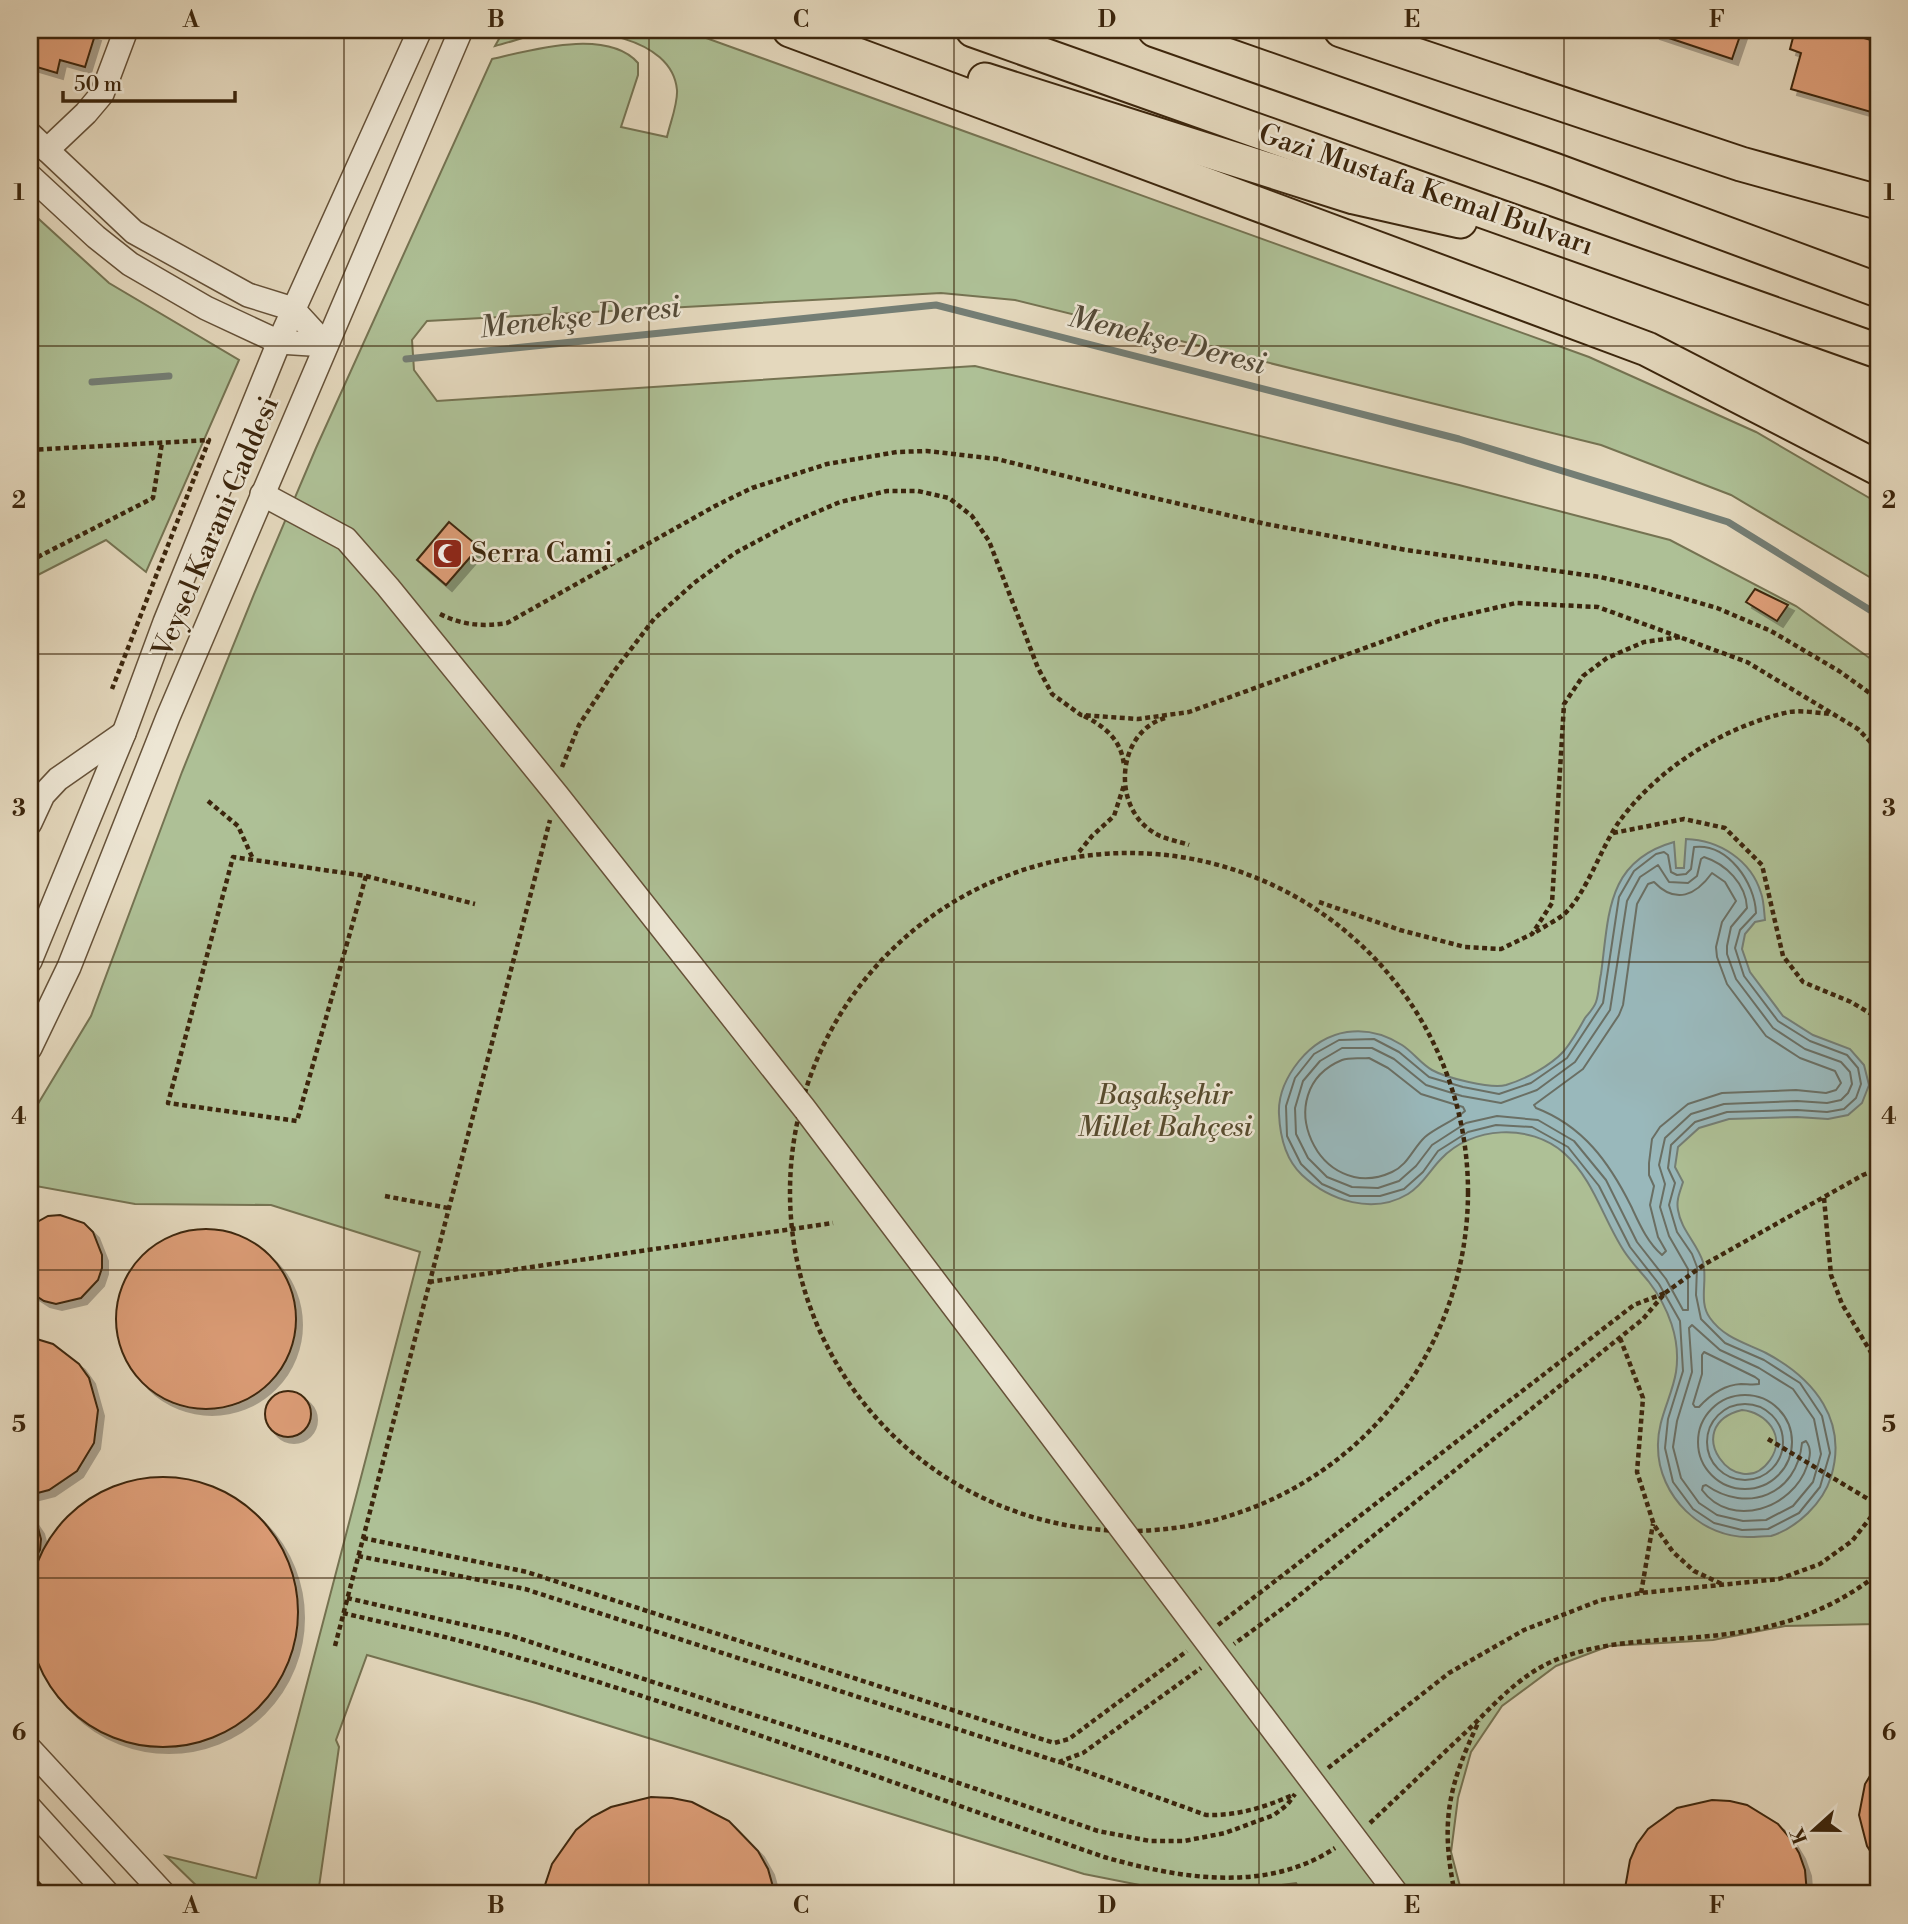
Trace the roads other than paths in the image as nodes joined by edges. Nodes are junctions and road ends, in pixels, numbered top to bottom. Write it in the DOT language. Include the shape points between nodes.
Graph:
graph roads {
  1 [pos="126,30"];
  2 [pos="420,30"];
  3 [pos="461,30"];
  4 [pos="790,30"];
  5 [pos="827,30"];
  6 [pos="973,30"];
  7 [pos="1155,30"];
  8 [pos="1340,30"];
  9 [pos="30,134"];
  10 [pos="47,150"];
  11 [pos="1741,164"];
  12 [pos="30,176"];
  13 [pos="1878,202"];
  14 [pos="1878,224"];
  15 [pos="1612,256"];
  16 [pos="1878,290"];
  17 [pos="293,309"];
  18 [pos="279,342"];
  19 [pos="326,345"];
  20 [pos="1878,351"];
  21 [pos="1878,468"];
  22 [pos="262,495"];
  23 [pos="124,733"];
  24 [pos="30,823"];
  25 [pos="30,961"];
  26 [pos="30,1048"];
  27 [pos="30,1749"];
  28 [pos="30,1808"];
  29 [pos="108,1894"];
  30 [pos="164,1894"];
  31 [pos="1397,1894"];
  1 -- 10 [label="street" via="102,94"];
  2 -- 17 [label="street, Veysel Karani Caddesi"];
  3 -- 19 [label="street, Veysel Karani Caddesi"];
  4 -- 21 [label="highway" via="1647,349"];
  5 -- 15 [label="highway" via="1354,197"];
  6 -- 15 [label="highway, Gazi Mustafa Kemal Bulvarı"];
  7 -- 16 [label="highway"];
  8 -- 11 [label="highway"];
  9 -- 10 [label="street"];
  10 -- 17 [label="street" via="134,232 248,295"];
  11 -- 13 [label="highway"];
  11 -- 14 [label="highway"];
  12 -- 18 [label="street" via="130,264 206,308"];
  15 -- 20 [label="highway, Gazi Mustafa Kemal Bulvarı"];
  17 -- 18 [label="street, Veysel Karani Caddesi"];
  17 -- 19 [label="street"];
  18 -- 19 [label="street"];
  18 -- 23 [label="street, Veysel Karani Caddesi"];
  19 -- 22 [label="street, Veysel Karani Caddesi"];
  22 -- 26 [label="street, Veysel Karani Caddesi" via="167,717 69,967"];
  22 -- 31 [label="street" via="346,539 557,794 804,1108 1218,1656 1304,1787 1354,1836"];
  23 -- 24 [label="street" via="58,779 43,794"];
  23 -- 25 [label="street, Veysel Karani Caddesi"];
  27 -- 30 [label="street"];
  28 -- 29 [label="street"];
}
